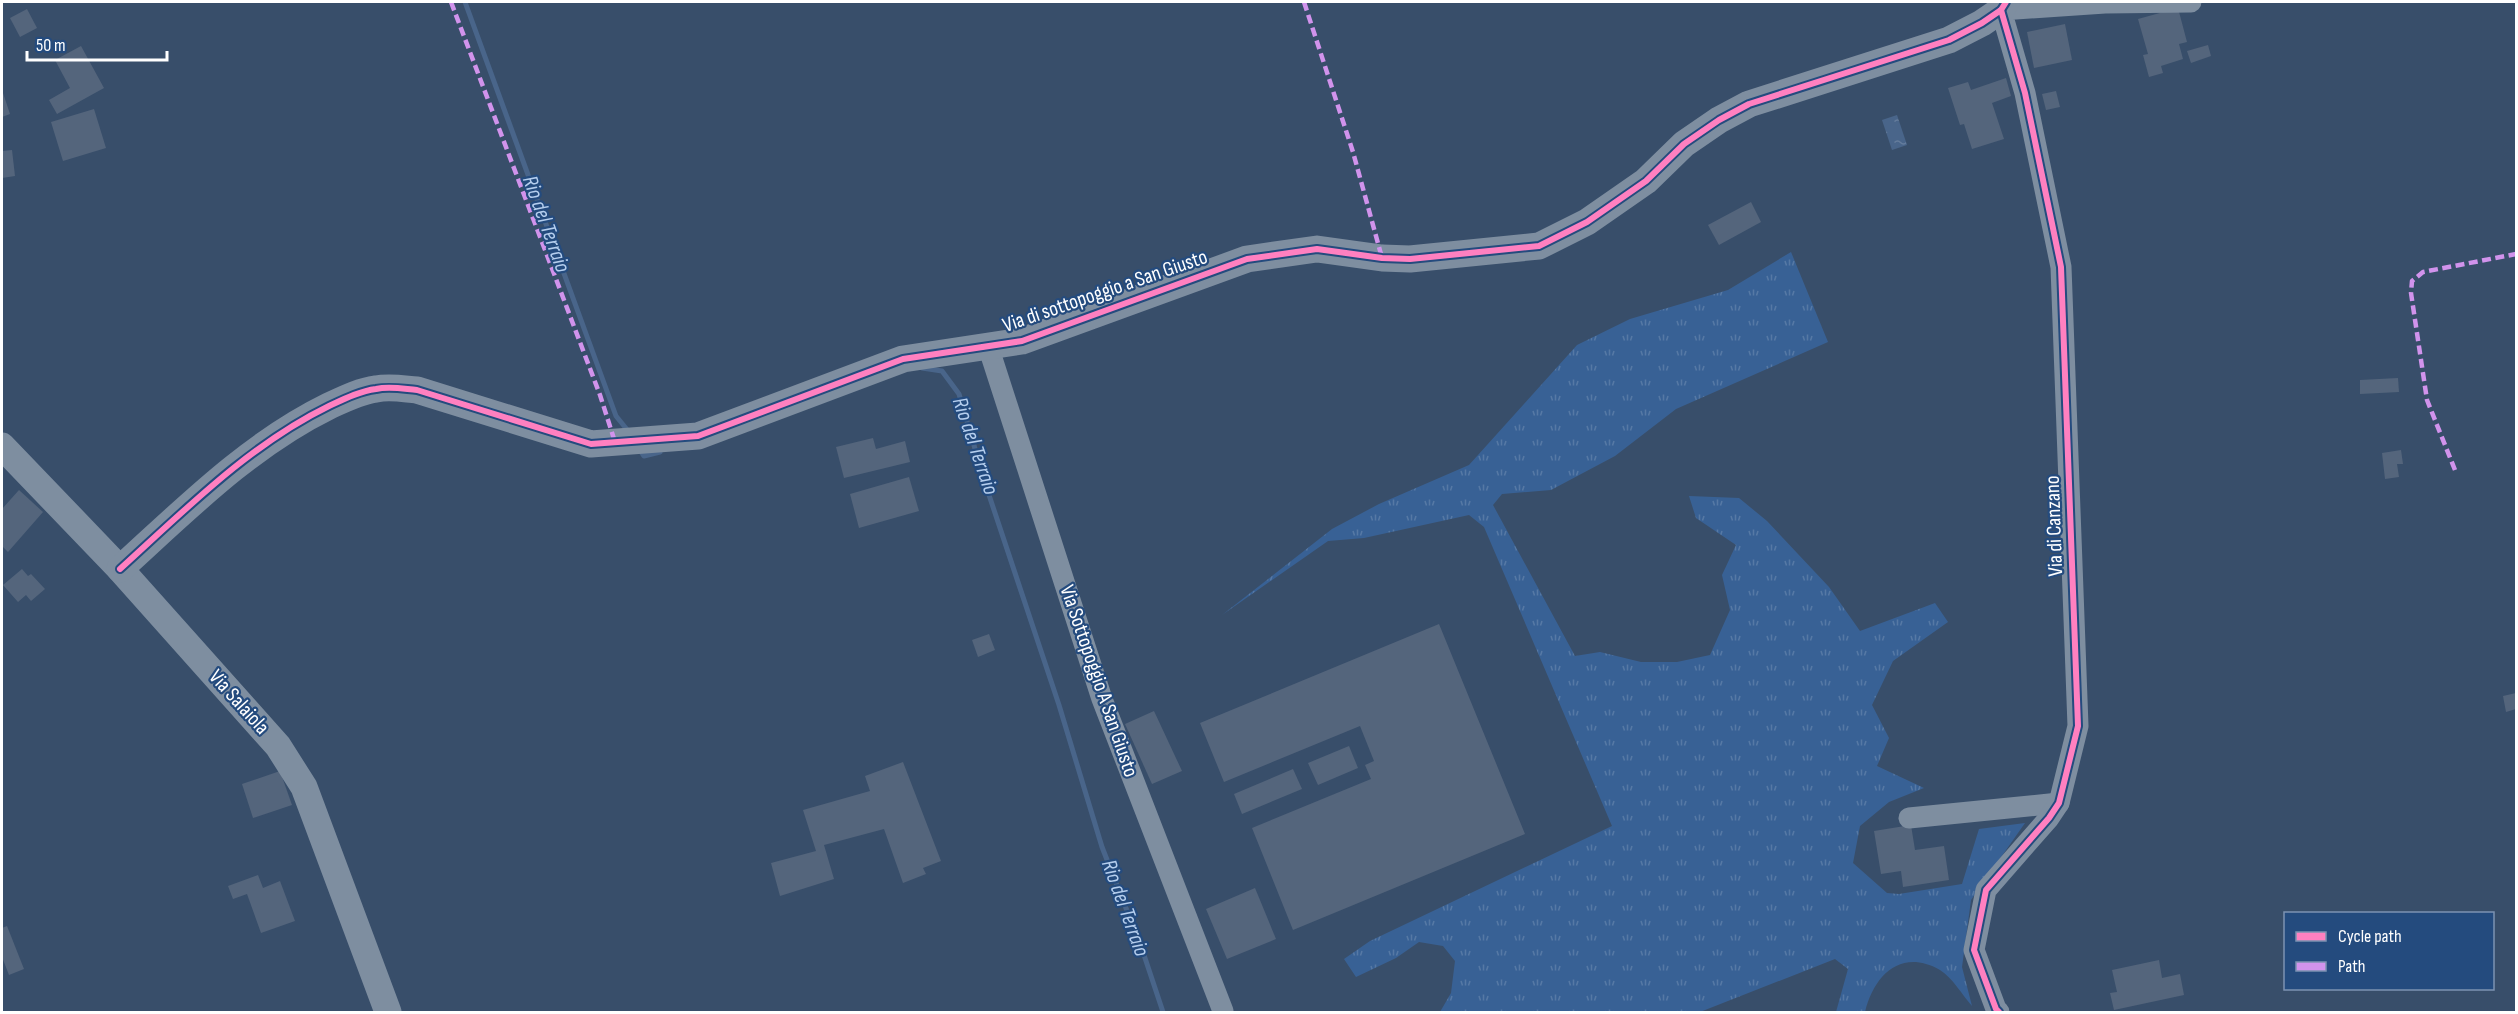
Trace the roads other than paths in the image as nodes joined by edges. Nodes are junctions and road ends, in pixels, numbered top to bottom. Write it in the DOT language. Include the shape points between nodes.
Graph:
graph roads {
  1 [pos="2191,2"];
  2 [pos="2003,5"];
  3 [pos="988,346"];
  4 [pos="2,446"];
  5 [pos="120,568"];
  6 [pos="2059,803"];
  7 [pos="1909,819"];
  8 [pos="1223,1011"];
  9 [pos="388,1012"];
  10 [pos="2000,1012"];
  1 -- 2 [label="street"];
  2 -- 3 [label="street, Via di sottopoggio a San Giusto" via="1969,32 1949,40 1749,104 1684,144 1646,181 1587,222 1539,246 1410,259 1317,249 1247,259 1022,341"];
  2 -- 6 [label="street, Via di Canzano" via="2061,267 2078,726"];
  3 -- 5 [label="street, Via di sottopoggio a San Giusto" via="903,359 698,436 591,444 417,390 375,389 350,396 276,435"];
  3 -- 8 [label="street, Via Sottopoggio A San Giusto" via="1102,699"];
  4 -- 5 [label="street, Via Salaiola"];
  5 -- 9 [label="street, Via Salaiola" via="278,746 304,788"];
  6 -- 7 [label="street"];
  6 -- 10 [label="street, Via di Canzano" via="1986,890 1974,950"];
}
